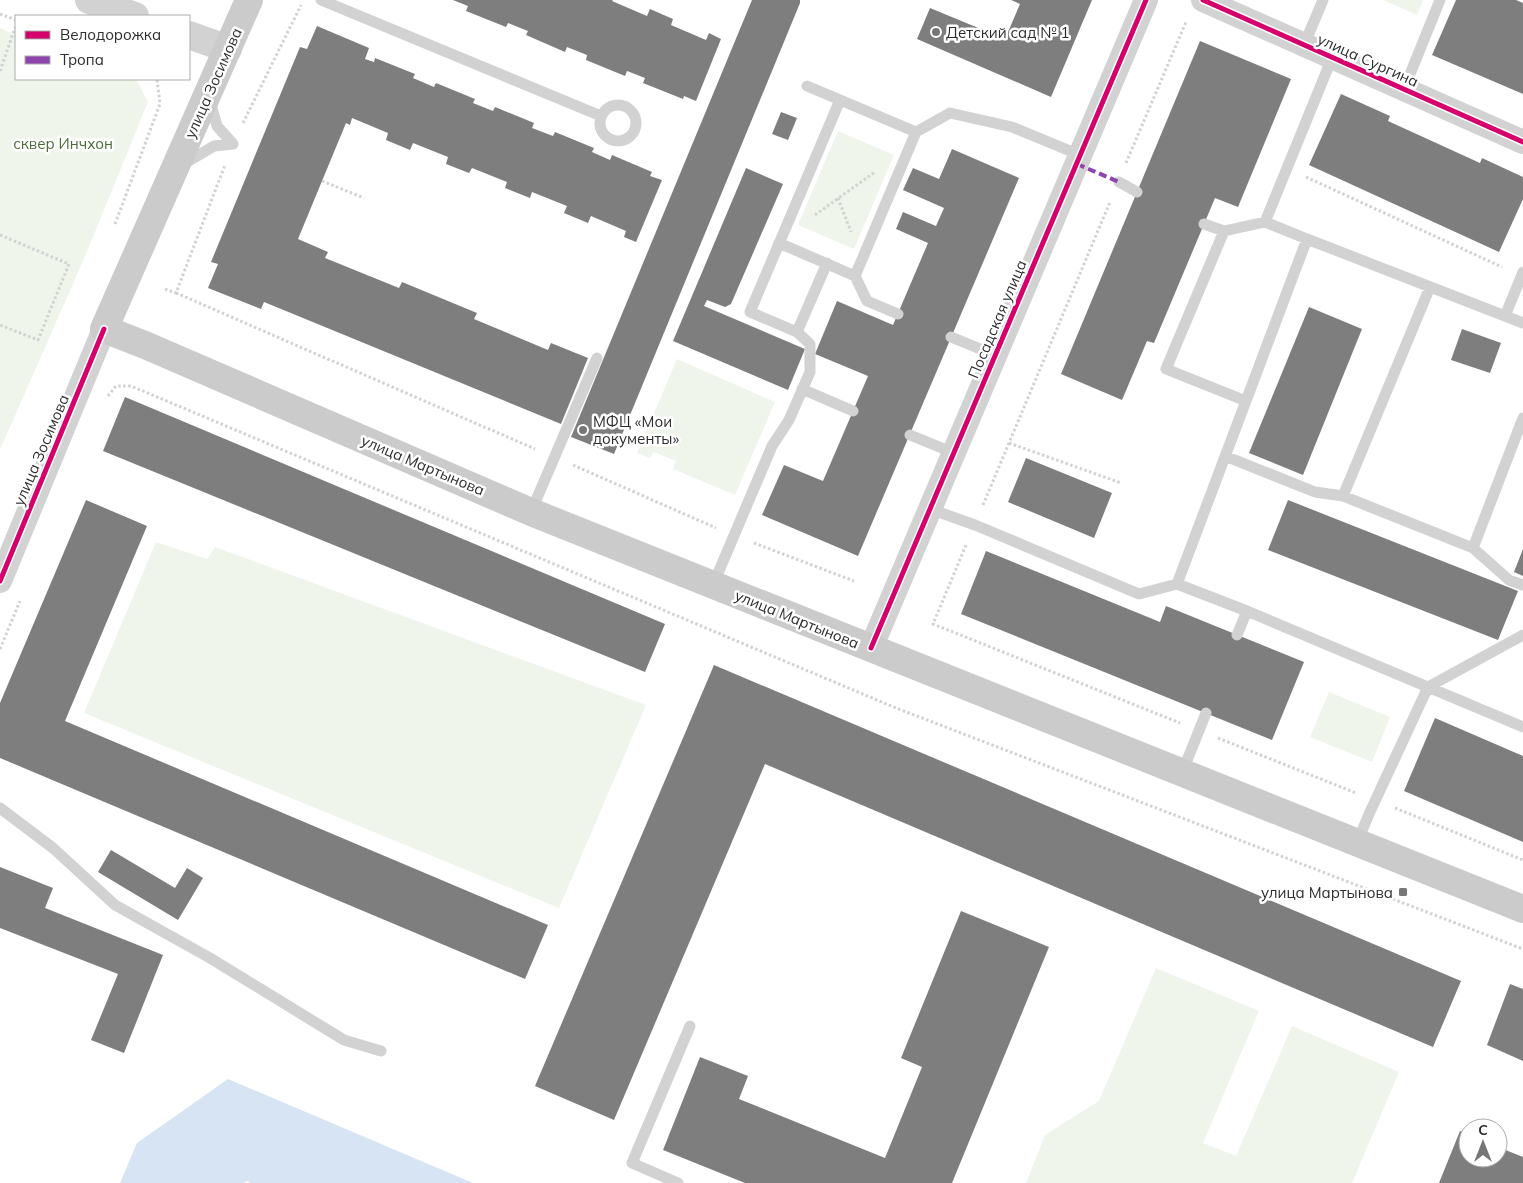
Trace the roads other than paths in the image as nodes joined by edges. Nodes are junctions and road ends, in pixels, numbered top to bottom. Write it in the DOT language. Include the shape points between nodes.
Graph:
graph roads {
  1 [pos="89,0"];
  2 [pos="249,0"];
  3 [pos="321,0"];
  4 [pos="1146,0"];
  5 [pos="1323,0"];
  6 [pos="1440,0"];
  7 [pos="1196,8"];
  8 [pos="132,15"];
  9 [pos="190,35"];
  10 [pos="1304,45"];
  11 [pos="228,49"];
  12 [pos="1332,58"];
  13 [pos="808,86"];
  14 [pos="1404,89"];
  15 [pos="208,94"];
  16 [pos="840,100"];
  17 [pos="601,116"];
  18 [pos="916,132"];
  19 [pos="1523,142"];
  20 [pos="1080,156"];
  21 [pos="175,170"];
  22 [pos="1119,182"];
  23 [pos="1137,192"];
  24 [pos="1265,222"];
  25 [pos="1204,224"];
  26 [pos="1224,232"];
  27 [pos="781,239"];
  28 [pos="1307,239"];
  29 [pos="826,263"];
  30 [pos="1522,274"];
  31 [pos="855,276"];
  32 [pos="1430,287"];
  33 [pos="898,314"];
  34 [pos="1505,316"];
  35 [pos="1523,323"];
  36 [pos="104,329"];
  37 [pos="797,332"];
  38 [pos="951,337"];
  39 [pos="995,355"];
  40 [pos="596,358"];
  41 [pos="802,389"];
  42 [pos="1246,401"];
  43 [pos="854,411"];
  44 [pos="1523,418"];
  45 [pos="910,435"];
  46 [pos="954,453"];
  47 [pos="1225,456"];
  48 [pos="1343,496"];
  49 [pos="930,509"];
  50 [pos="531,512"];
  51 [pos="1473,548"];
  52 [pos="0,581"];
  53 [pos="1177,584"];
  54 [pos="713,585"];
  55 [pos="1523,585"];
  56 [pos="1247,610"];
  57 [pos="1237,635"];
  58 [pos="1523,635"];
  59 [pos="871,648"];
  60 [pos="1428,687"];
  61 [pos="1206,713"];
  62 [pos="1523,727"];
  63 [pos="1182,773"];
  64 [pos="0,808"];
  65 [pos="1357,843"];
  66 [pos="1523,909"];
  67 [pos="690,1026"];
  68 [pos="380,1051"];
  69 [pos="678,1183"];
  1 -- 8 [label="street"];
  2 -- 11 [label="main road, улица Зосимова"];
  3 -- 17 [label="lane"];
  4 -- 20 [label="street, Посадская улица"];
  5 -- 10 [label="lane"];
  6 -- 14 [label="lane"];
  7 -- 10 [label="street, улица Сургина"];
  9 -- 11 [label="street"];
  10 -- 12 [label="street, улица Сургина"];
  11 -- 15 [label="main road, улица Зосимова"];
  12 -- 14 [label="street, улица Сургина"];
  12 -- 24 [label="lane"];
  13 -- 16 [label="lane"];
  14 -- 19 [label="street, улица Сургина"];
  15 -- 21 [label="main road, улица Зосимова"];
  15 -- 21 [label="lane" via="217,126 233,144 214,146"];
  16 -- 18 [label="lane"];
  16 -- 27 [label="lane"];
  18 -- 20 [label="lane" via="950,113 1012,127"];
  18 -- 31 [label="lane"];
  20 -- 39 [label="street, Посадская улица"];
  21 -- 36 [label="main road, улица Зосимова"];
  22 -- 23 [label="lane"];
  24 -- 26 [label="lane"];
  24 -- 28 [label="lane"];
  25 -- 26 [label="lane"];
  26 -- 42 [label="lane" via="1166,369"];
  27 -- 29 [label="lane"];
  27 -- 37 [label="lane" via="750,312"];
  28 -- 32 [label="lane"];
  28 -- 42 [label="lane"];
  29 -- 31 [label="lane"];
  29 -- 37 [label="lane"];
  30 -- 34 [label="lane"];
  31 -- 33 [label="lane" via="867,301"];
  32 -- 34 [label="lane"];
  32 -- 48 [label="lane"];
  34 -- 35 [label="lane"];
  36 -- 50 [label="main road, улица Мартынова"];
  36 -- 52 [label="street, улица Зосимова"];
  37 -- 41 [label="lane" via="810,344 810,372"];
  38 -- 39 [label="lane"];
  39 -- 46 [label="street, Посадская улица"];
  40 -- 50 [label="lane"];
  41 -- 43 [label="lane"];
  41 -- 54 [label="lane" via="789,420 772,446"];
  42 -- 47 [label="lane"];
  44 -- 51 [label="lane"];
  45 -- 46 [label="lane"];
  46 -- 49 [label="street, Посадская улица"];
  47 -- 48 [label="lane" via="1315,492"];
  47 -- 53 [label="lane"];
  48 -- 51 [label="lane"];
  49 -- 53 [label="lane" via="1139,594"];
  49 -- 59 [label="street, Посадская улица"];
  50 -- 54 [label="main road, улица Мартынова"];
  51 -- 55 [label="lane" via="1509,580"];
  53 -- 56 [label="lane"];
  54 -- 59 [label="main road, улица Мартынова"];
  56 -- 57 [label="lane"];
  56 -- 60 [label="lane"];
  58 -- 60 [label="lane"];
  59 -- 63 [label="main road, улица Мартынова"];
  60 -- 62 [label="lane"];
  60 -- 65 [label="lane"];
  61 -- 63 [label="lane"];
  63 -- 65 [label="main road, улица Мартынова"];
  64 -- 68 [label="lane" via="53,848 115,905 210,958 344,1040"];
  65 -- 66 [label="main road, улица Мартынова"];
  67 -- 69 [label="lane" via="632,1163"];
}
